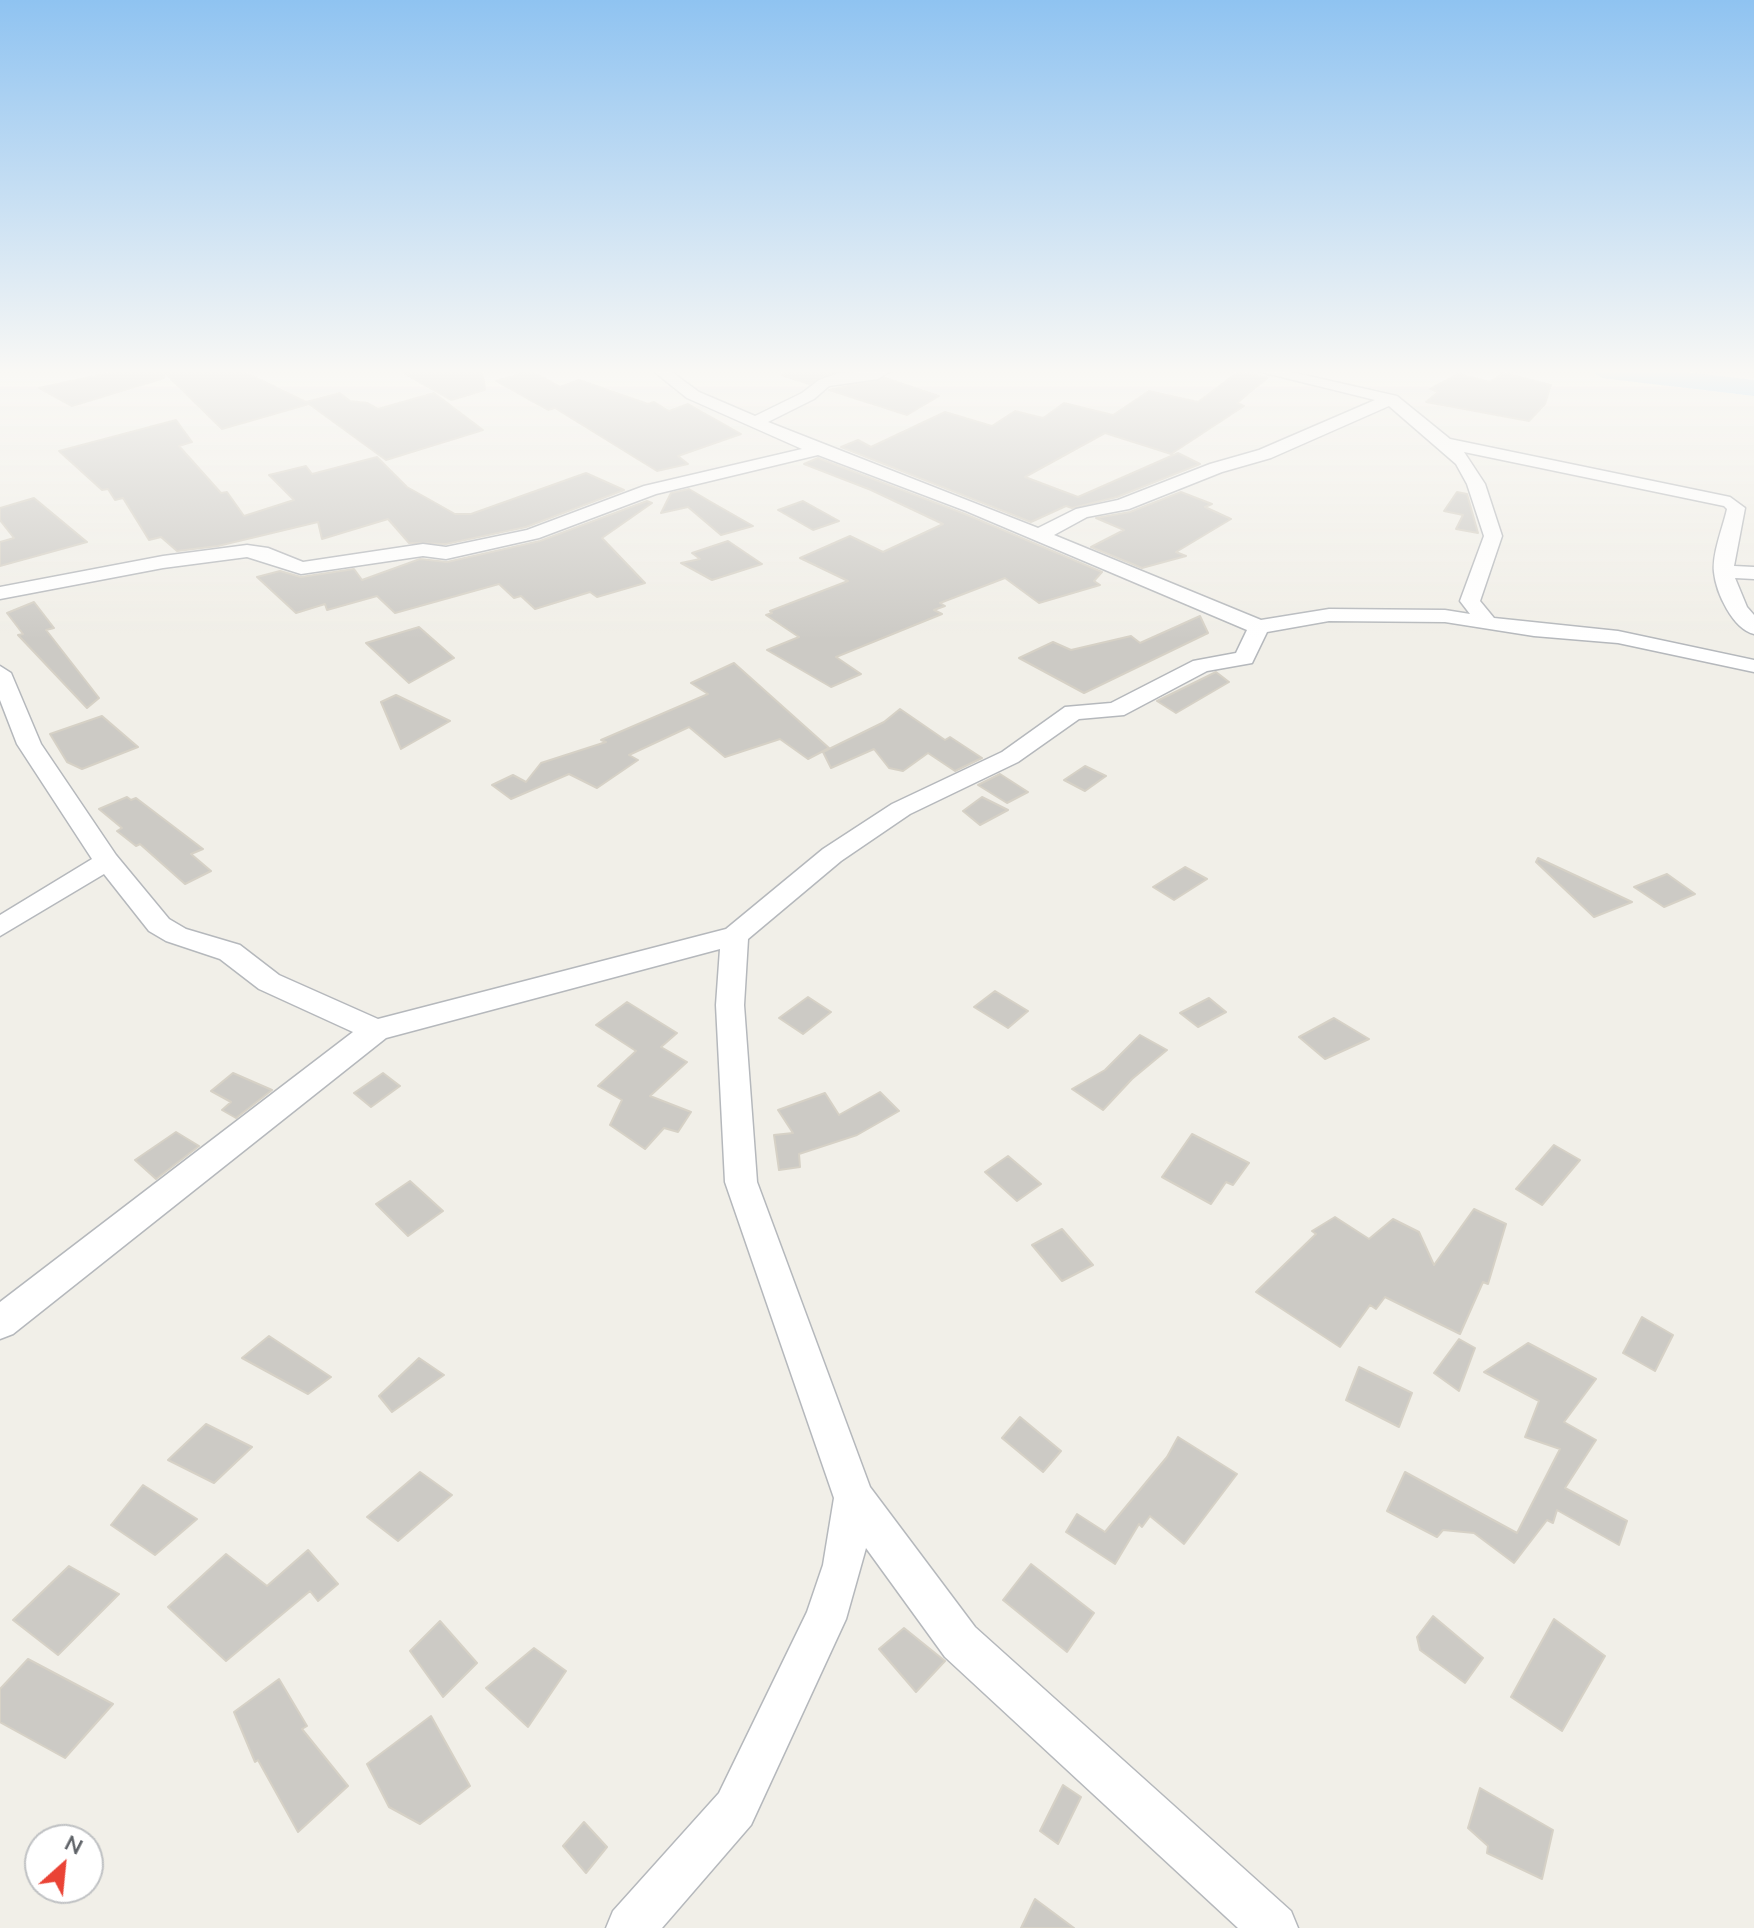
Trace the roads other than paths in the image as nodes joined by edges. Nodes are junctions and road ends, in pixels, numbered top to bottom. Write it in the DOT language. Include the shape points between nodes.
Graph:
graph roads {
  1 [pos="777,460"];
  2 [pos="845,460"];
  3 [pos="1245,460"];
  4 [pos="1462,460"];
  5 [pos="1526,460"];
  6 [pos="1039,535"];
  7 [pos="1723,571"];
  8 [pos="1754,573"];
  9 [pos="0,593"];
  10 [pos="1487,622"];
  11 [pos="1259,627"];
  12 [pos="1754,628"];
  13 [pos="1752,663"];
  14 [pos="0,673"];
  15 [pos="107,861"];
  16 [pos="0,927"];
  17 [pos="735,936"];
  18 [pos="376,1030"];
  19 [pos="0,1323"];
  20 [pos="854,1498"];
  21 [pos="630,1928"];
  22 [pos="1274,1928"];
  1 -- 9 [label="street" via="650,490 532,534 446,553 423,550 301,568 247,551"];
  2 -- 6 [label="street"];
  3 -- 6 [label="street" via="1123,505 1082,513"];
  4 -- 10 [label="street" via="1493,536 1470,601"];
  5 -- 7 [label="street" via="1730,502 1736,508"];
  6 -- 11 [label="street"];
  7 -- 8 [label="street"];
  7 -- 12 [label="street" via="1737,609"];
  10 -- 11 [label="street" via="1372,614"];
  10 -- 13 [label="street" via="1618,637"];
  11 -- 17 [label="street" via="1244,658 1201,666 1116,710 1073,712 1010,757 901,809 832,855"];
  14 -- 15 [label="street" via="29,744"];
  15 -- 16 [label="street"];
  15 -- 18 [label="street" via="159,925 230,952 269,982"];
  17 -- 18 [label="street"];
  17 -- 20 [label="street" via="730,1005 741,1182"];
  18 -- 19 [label="street"];
  20 -- 21 [label="street" via="843,1565 825,1619 735,1809"];
  20 -- 22 [label="street" via="960,1642"];
}
